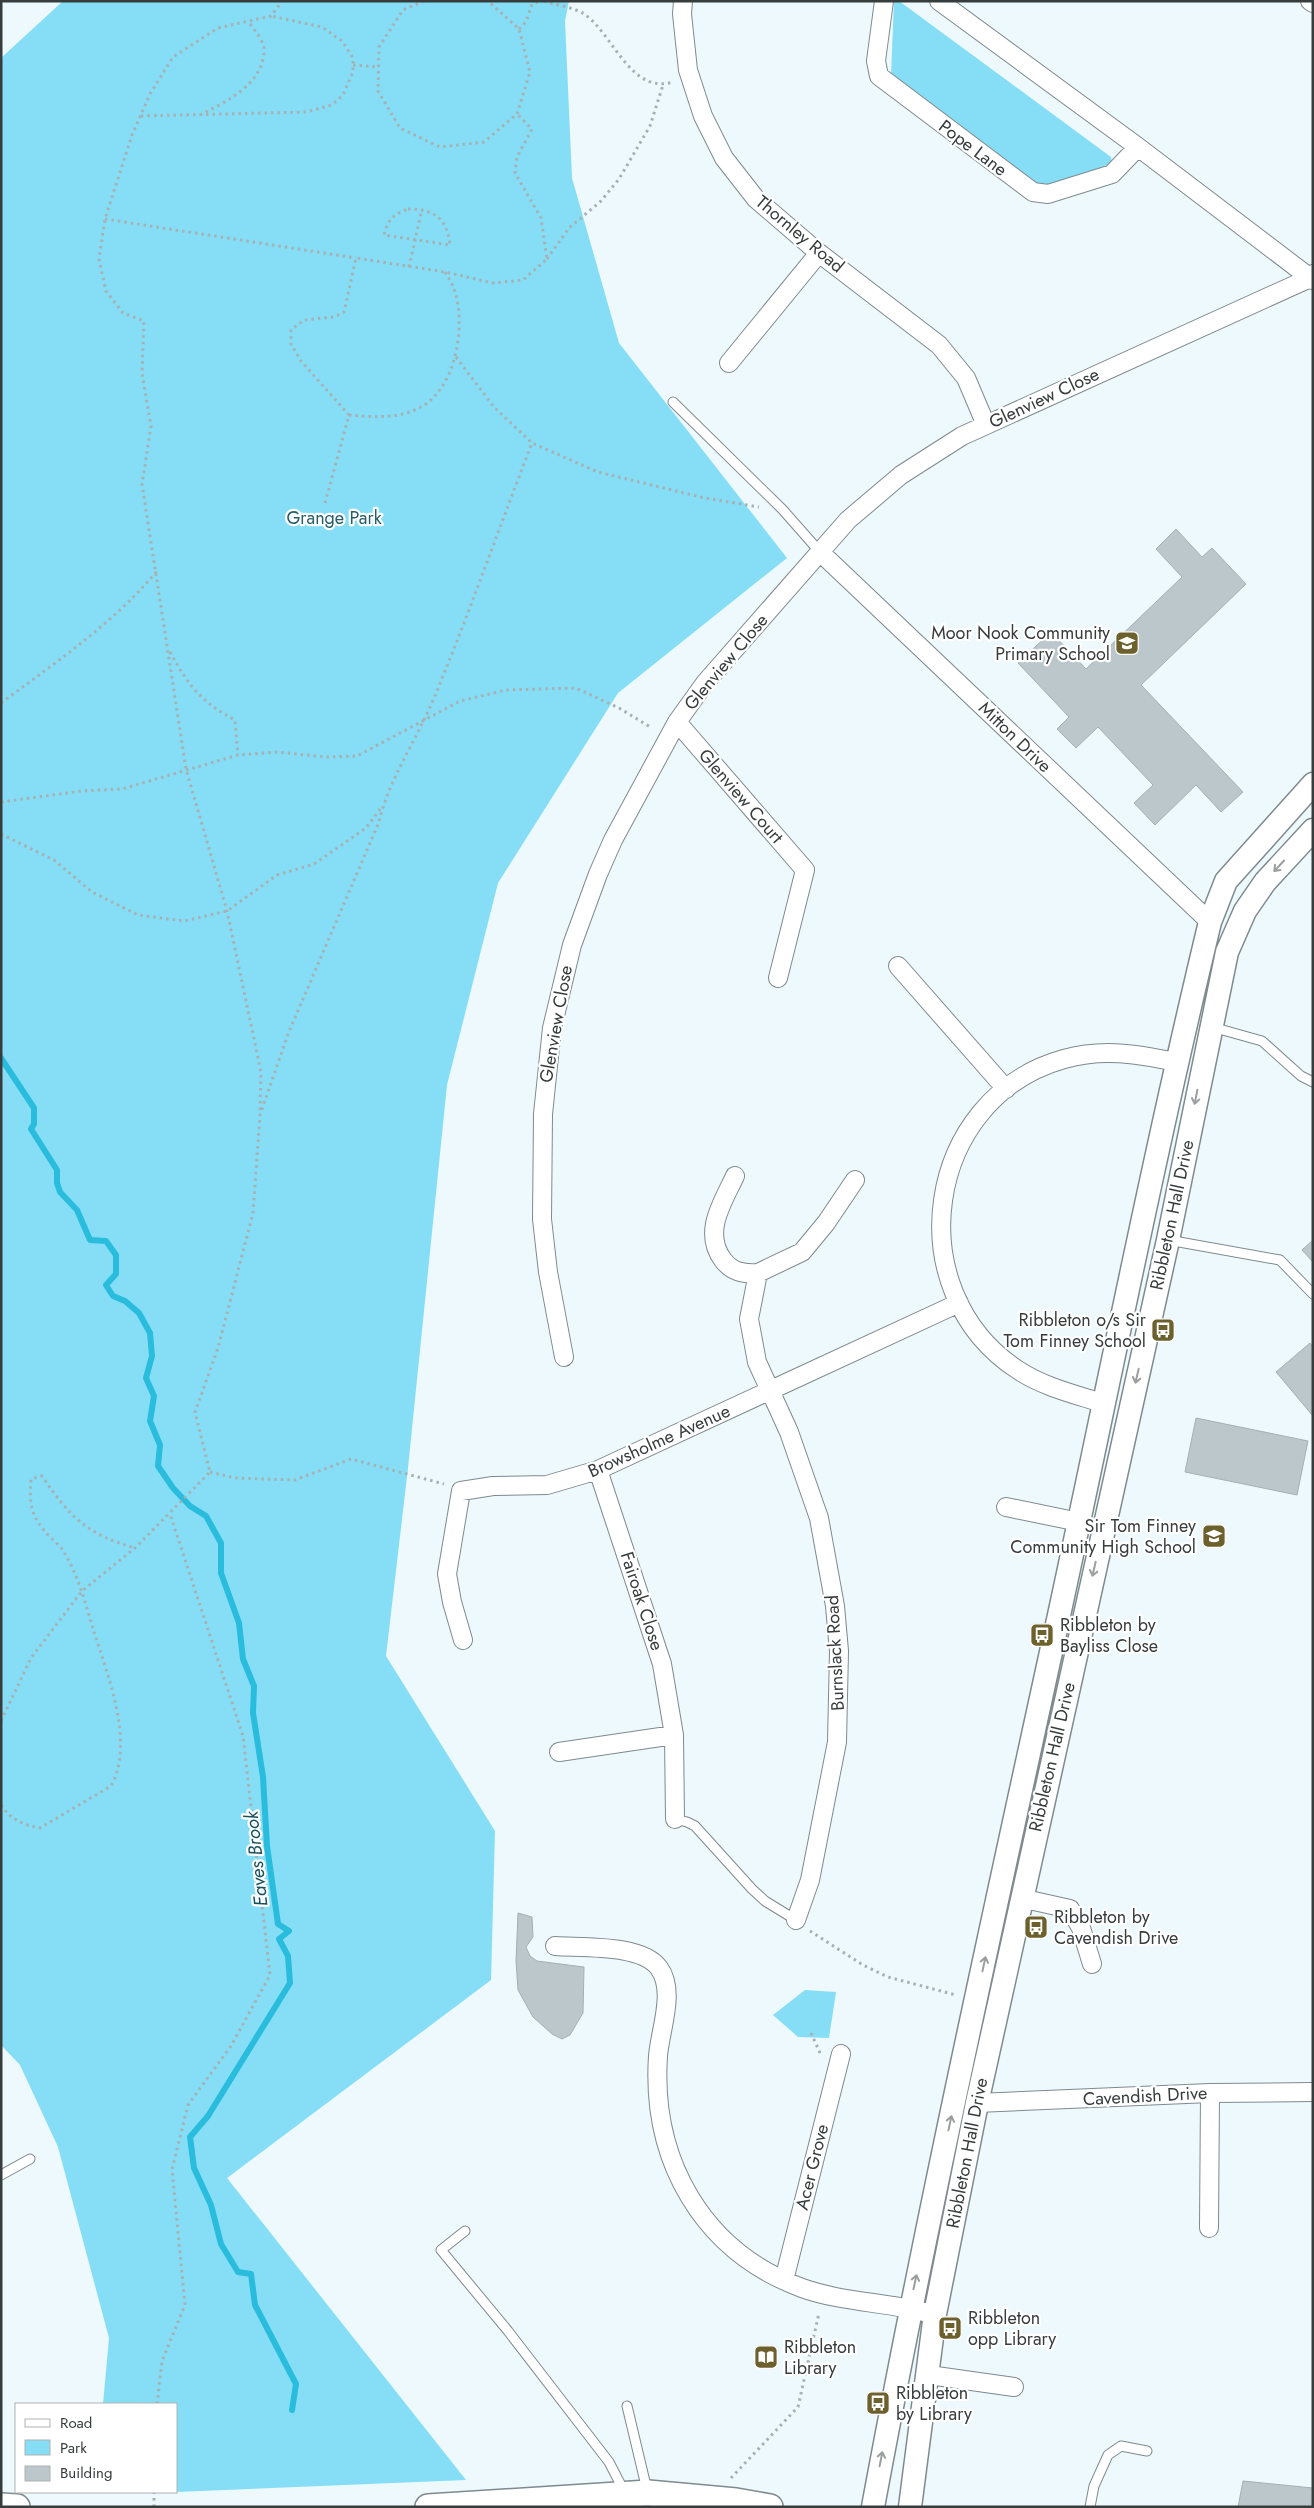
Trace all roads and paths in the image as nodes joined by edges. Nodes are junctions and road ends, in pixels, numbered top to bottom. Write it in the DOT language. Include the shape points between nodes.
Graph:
graph roads {
  1 [pos="282,1"];
  2 [pos="424,1"];
  3 [pos="488,1"];
  4 [pos="542,1"];
  5 [pos="682,1"];
  6 [pos="884,1"];
  7 [pos="938,1"];
  8 [pos="271,16"];
  9 [pos="248,21"];
  10 [pos="519,29"];
  11 [pos="353,65"];
  12 [pos="378,67"];
  13 [pos="690,77"];
  14 [pos="663,85"];
  15 [pos="517,114"];
  16 [pos="200,115"];
  17 [pos="141,116"];
  18 [pos="1138,147"];
  19 [pos="422,209"];
  20 [pos="106,219"];
  21 [pos="415,239"];
  22 [pos="819,252"];
  23 [pos="356,258"];
  24 [pos="547,259"];
  25 [pos="409,266"];
  26 [pos="445,272"];
  27 [pos="1312,278"];
  28 [pos="456,357"];
  29 [pos="729,362"];
  30 [pos="673,402"];
  31 [pos="349,415"];
  32 [pos="986,425"];
  33 [pos="532,443"];
  34 [pos="325,503"];
  35 [pos="783,510"];
  36 [pos="820,552"];
  37 [pos="157,571"];
  38 [pos="168,649"];
  39 [pos="1,703"];
  40 [pos="425,720"];
  41 [pos="677,722"];
  42 [pos="668,738"];
  43 [pos="238,755"];
  44 [pos="186,769"];
  45 [pos="1313,784"];
  46 [pos="1,802"];
  47 [pos="382,806"];
  48 [pos="1313,830"];
  49 [pos="1,834"];
  50 [pos="227,911"];
  51 [pos="1210,922"];
  52 [pos="1236,931"];
  53 [pos="898,966"];
  54 [pos="778,978"];
  55 [pos="1212,1027"];
  56 [pos="1176,1062"];
  57 [pos="1202,1066"];
  58 [pos="1313,1082"];
  59 [pos="1006,1089"];
  60 [pos="260,1115"];
  61 [pos="735,1176"];
  62 [pos="855,1180"];
  63 [pos="1138,1234"];
  64 [pos="1168,1240"];
  65 [pos="758,1274"];
  66 [pos="1313,1294"];
  67 [pos="959,1303"];
  68 [pos="564,1357"];
  69 [pos="770,1391"];
  70 [pos="1102,1403"];
  71 [pos="1130,1409"];
  72 [pos="598,1470"];
  73 [pos="210,1472"];
  74 [pos="461,1492"];
  75 [pos="1006,1508"];
  76 [pos="170,1514"];
  77 [pos="1079,1522"];
  78 [pos="135,1548"];
  79 [pos="82,1591"];
  80 [pos="464,1640"];
  81 [pos="1,1720"];
  82 [pos="674,1735"];
  83 [pos="559,1752"];
  84 [pos="1,1805"];
  85 [pos="675,1819"];
  86 [pos="1008,1854"];
  87 [pos="1030,1859"];
  88 [pos="1021,1900"];
  89 [pos="796,1920"];
  90 [pos="555,1946"];
  91 [pos="1092,1964"];
  92 [pos="976,2001"];
  93 [pos="841,2054"];
  94 [pos="1313,2092"];
  95 [pos="1210,2093"];
  96 [pos="966,2102"];
  97 [pos="30,2159"];
  98 [pos="1,2175"];
  99 [pos="1209,2228"];
  100 [pos="465,2231"];
  101 [pos="784,2280"];
  102 [pos="824,2294"];
  103 [pos="910,2308"];
  104 [pos="935,2314"];
  105 [pos="928,2375"];
  106 [pos="1014,2388"];
  107 [pos="157,2403"];
  108 [pos="627,2406"];
  109 [pos="1147,2451"];
  110 [pos="154,2493"];
  111 [pos="637,2494"];
  112 [pos="699,2501"];
  113 [pos="1,2506"];
  114 [pos="17,2507"];
  115 [pos="154,2507"];
  116 [pos="428,2507"];
  117 [pos="770,2507"];
  118 [pos="872,2507"];
  119 [pos="910,2507"];
  120 [pos="1090,2507"];
  1 -- 8 [label="path"];
  2 -- 12 [label="path" via="403,10 379,47"];
  3 -- 10 [label="path"];
  4 -- 10 [label="path" via="532,4 526,22"];
  4 -- 14 [label="path" via="584,14 625,64 643,78"];
  5 -- 13 [label="street, Thornley Road"];
  6 -- 18 [label="street, Pope Lane" via="876,61 878,76 1033,192 1048,194 1112,174"];
  7 -- 18 [label="street"];
  8 -- 9 [label="path"];
  8 -- 11 [label="path" via="322,27 342,41 353,58"];
  9 -- 16 [label="path" via="264,46 261,69 237,95"];
  9 -- 17 [label="path" via="218,28 174,57 150,94"];
  10 -- 15 [label="path" via="530,72"];
  11 -- 12 [label="path"];
  11 -- 16 [label="path" via="343,95 332,106 306,112"];
  12 -- 15 [label="path" via="378,91 400,128 440,147 484,142"];
  13 -- 14 [label="path"];
  13 -- 22 [label="street, Thornley Road" via="703,116 724,158 756,199"];
  14 -- 24 [label="path" via="650,126 619,179 569,228"];
  15 -- 24 [label="path" via="532,130 517,157 515,173 541,218"];
  16 -- 17 [label="path"];
  17 -- 20 [label="path"];
  18 -- 27 [label="street"];
  19 -- 21 [label="path"];
  19 -- 21 [label="path" via="408,209 393,215 384,235"];
  19 -- 21 [label="path" via="429,210 441,220 448,232 450,245"];
  20 -- 23 [label="path"];
  20 -- 37 [label="path" via="99,258 106,291 123,313 144,321 142,373 151,426 142,484"];
  21 -- 25 [label="path"];
  22 -- 29 [label="street"];
  22 -- 32 [label="street, Thornley Road" via="939,345 966,378"];
  23 -- 25 [label="path"];
  23 -- 31 [label="path" via="344,312 334,317 304,320 291,330 290,344"];
  24 -- 26 [label="path" via="523,280 493,284"];
  25 -- 26 [label="path"];
  26 -- 28 [label="path" via="454,289 459,317"];
  27 -- 32 [label="street, Glenview Close"];
  28 -- 31 [label="path" via="443,388 418,409 383,418"];
  28 -- 33 [label="path" via="494,407"];
  30 -- 35 [label="lane"];
  31 -- 34 [label="path"];
  32 -- 36 [label="street, Glenview Close" via="962,436 901,475 848,520"];
  33 -- 35 [label="path" via="598,472 705,498"];
  33 -- 40 [label="path"];
  35 -- 36 [label="lane"];
  36 -- 41 [label="street, Glenview Close" via="705,683"];
  36 -- 51 [label="street, Mitton Drive"];
  37 -- 38 [label="path"];
  37 -- 39 [label="path" via="137,595 87,639"];
  38 -- 43 [label="path" via="193,690 235,720"];
  38 -- 44 [label="path"];
  40 -- 42 [label="path" via="460,701 506,690 576,688 619,708"];
  40 -- 43 [label="path" via="357,756 326,757 277,752"];
  40 -- 47 [label="path"];
  41 -- 42 [label="street, Glenview Close"];
  41 -- 54 [label="street, Glenview Court" via="804,870"];
  42 -- 68 [label="street, Glenview Close" via="613,840 594,883 572,944 552,1028 542,1114 542,1219"];
  43 -- 44 [label="path"];
  44 -- 46 [label="path" via="122,788"];
  44 -- 50 [label="path"];
  45 -- 51 [label="street, Ribbleton Hall Drive" via="1226,881"];
  47 -- 50 [label="path" via="366,828 314,864 277,875"];
  47 -- 60 [label="path" via="379,822 288,1034"];
  48 -- 52 [label="street, Ribbleton Hall Drive, one-way" via="1264,882"];
  49 -- 50 [label="path" via="54,860 92,892 138,915 184,921"];
  50 -- 60 [label="path" via="261,1072"];
  51 -- 52 [label="street"];
  51 -- 56 [label="street, Ribbleton Hall Drive"];
  52 -- 55 [label="street, Ribbleton Hall Drive" via="1227,952"];
  53 -- 59 [label="street"];
  55 -- 57 [label="street, Ribbleton Hall Drive"];
  55 -- 58 [label="lane" via="1262,1041 1301,1076"];
  56 -- 57 [label="street"];
  56 -- 59 [label="street" via="1126,1052 1084,1054 1043,1067"];
  56 -- 63 [label="street, Ribbleton Hall Drive"];
  57 -- 64 [label="street, Ribbleton Hall Drive, one-way"];
  59 -- 67 [label="street" via="975,1121 953,1160 946,1181 941,1243"];
  60 -- 73 [label="path" via="253,1213 220,1339 195,1412"];
  61 -- 65 [label="street" via="716,1216 714,1243 732,1269 742,1274"];
  62 -- 65 [label="street" via="802,1252"];
  63 -- 64 [label="street"];
  63 -- 70 [label="street, Ribbleton Hall Drive"];
  64 -- 66 [label="lane" via="1280,1260"];
  64 -- 71 [label="street, Ribbleton Hall Drive, one-way"];
  65 -- 69 [label="street, Burnslack Road" via="749,1318 757,1362"];
  67 -- 69 [label="street, Browsholme Avenue"];
  67 -- 70 [label="street" via="984,1340 1018,1370 1058,1390"];
  69 -- 72 [label="street, Browsholme Avenue"];
  69 -- 89 [label="street, Burnslack Road" via="793,1441 819,1518 835,1606 839,1651 837,1742 810,1880"];
  70 -- 71 [label="street"];
  70 -- 77 [label="street, Ribbleton Hall Drive"];
  71 -- 87 [label="street, Ribbleton Hall Drive, one-way"];
  72 -- 74 [label="street, Browsholme Avenue" via="547,1485 493,1486"];
  72 -- 82 [label="street, Fairoak Close" via="662,1664"];
  73 -- 74 [label="path" via="235,1478 295,1480 351,1459 437,1480"];
  73 -- 76 [label="path"];
  74 -- 80 [label="street" via="447,1574"];
  75 -- 77 [label="street"];
  76 -- 78 [label="path"];
  76 -- 107 [label="path" via="243,1736 270,1976 231,2046 188,2105 172,2169 186,2305 162,2362"];
  77 -- 86 [label="street, Ribbleton Hall Drive"];
  78 -- 79 [label="path"];
  78 -- 79 [label="path" via="92,1532 65,1509 42,1476 31,1479 29,1502 37,1523 65,1553"];
  79 -- 81 [label="path" via="32,1658"];
  79 -- 84 [label="path" via="115,1702 120,1740 117,1776 111,1786 40,1828 25,1825"];
  82 -- 83 [label="street"];
  82 -- 85 [label="street, Fairoak Close"];
  85 -- 89 [label="lane" via="695,1826 752,1889"];
  86 -- 87 [label="street"];
  92 -- 86 [label="street, Ribbleton Hall Drive, one-way"];
  87 -- 88 [label="street, Ribbleton Hall Drive"];
  88 -- 91 [label="street" via="1070,1909 1081,1928"];
  88 -- 96 [label="street, Ribbleton Hall Drive"];
  89 -- 92 [label="path" via="888,1977"];
  90 -- 101 [label="street" via="635,1952 652,1960 659,1968 667,1987 657,2089 661,2123 673,2165 684,2189 712,2228 745,2258"];
  92 -- 96 [label="street, Ribbleton Hall Drive"];
  93 -- 101 [label="street, Acer Grove"];
  94 -- 95 [label="street, Cavendish Drive"];
  95 -- 96 [label="street, Cavendish Drive"];
  95 -- 99 [label="street"];
  103 -- 96 [label="street, Ribbleton Hall Drive, one-way"];
  96 -- 104 [label="street, Ribbleton Hall Drive"];
  97 -- 98 [label="lane"];
  100 -- 111 [label="lane" via="441,2250"];
  101 -- 102 [label="street"];
  102 -- 103 [label="street"];
  102 -- 112 [label="path" via="798,2407"];
  103 -- 104 [label="street"];
  118 -- 103 [label="street, Ribbleton Hall Drive, one-way"];
  104 -- 105 [label="street, Ribbleton Hall Drive"];
  105 -- 106 [label="street"];
  105 -- 119 [label="street, Ribbleton Hall Drive"];
  108 -- 111 [label="lane"];
  109 -- 120 [label="lane" via="1121,2446 1108,2455 1094,2486"];
  110 -- 115 [label="path"];
  111 -- 112 [label="main road"];
  111 -- 116 [label="main road"];
  112 -- 117 [label="main road"];
  113 -- 114 [label="main road"];
}
